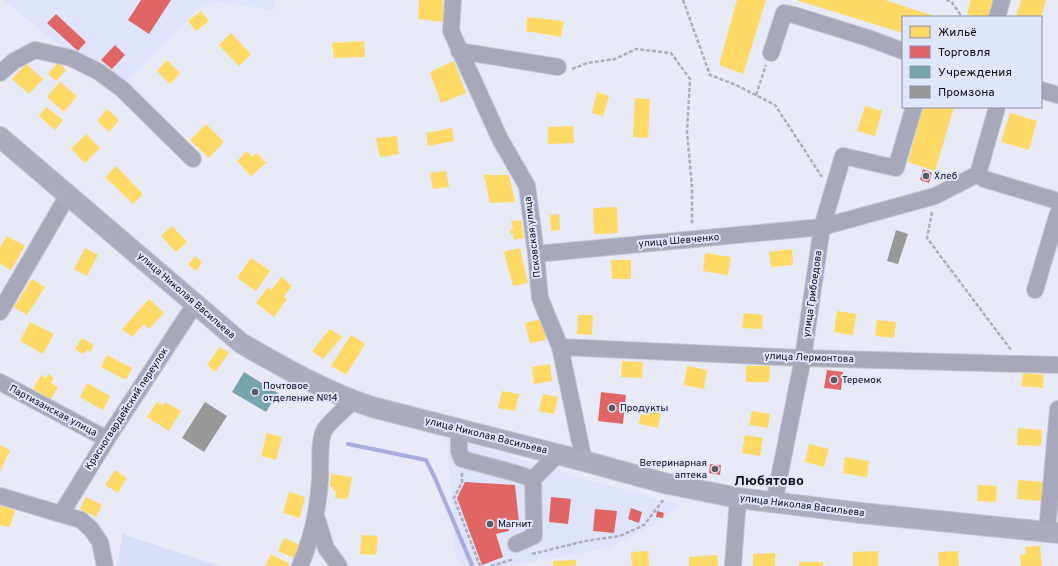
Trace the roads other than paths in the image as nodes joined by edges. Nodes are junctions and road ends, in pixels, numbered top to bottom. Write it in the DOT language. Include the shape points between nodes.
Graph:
graph roads {
  1 [pos="453,0"];
  2 [pos="1002,0"];
  3 [pos="997,16"];
  4 [pos="459,51"];
  5 [pos="902,51"];
  6 [pos="771,53"];
  7 [pos="558,67"];
  8 [pos="0,72"];
  9 [pos="1042,90"];
  10 [pos="1058,95"];
  11 [pos="914,108"];
  12 [pos="997,108"];
  13 [pos="0,137"];
  14 [pos="193,159"];
  15 [pos="978,174"];
  16 [pos="68,195"];
  17 [pos="1058,201"];
  18 [pos="1058,213"];
  19 [pos="822,227"];
  20 [pos="536,254"];
  21 [pos="1035,290"];
  22 [pos="195,304"];
  23 [pos="0,312"];
  24 [pos="560,347"];
  25 [pos="803,358"];
  26 [pos="1058,365"];
  27 [pos="0,382"];
  28 [pos="353,401"];
  29 [pos="1058,409"];
  30 [pos="459,430"];
  31 [pos="107,439"];
  32 [pos="558,454"];
  33 [pos="584,461"];
  34 [pos="533,479"];
  35 [pos="0,496"];
  36 [pos="738,498"];
  37 [pos="774,503"];
  38 [pos="61,514"];
  39 [pos="316,514"];
  40 [pos="1052,532"];
  41 [pos="516,551"];
  42 [pos="105,566"];
  43 [pos="300,566"];
  44 [pos="339,566"];
  45 [pos="733,566"];
  1 -- 4 [label="street, Псковская улица" via="451,31"];
  2 -- 3 [label="street"];
  4 -- 7 [label="street"];
  4 -- 20 [label="street, Псковская улица" via="500,139 527,186"];
  5 -- 6 [label="street" via="784,13"];
  8 -- 14 [label="street" via="35,50 70,58 99,72 122,89"];
  9 -- 10 [label="street"];
  11 -- 19 [label="street, улица Грибоедова" via="896,168 843,156"];
  12 -- 15 [label="street"];
  13 -- 16 [label="main road, улица Николая Васильева"];
  15 -- 17 [label="street" via="984,179"];
  15 -- 19 [label="street, улица Шевченко" via="935,196"];
  16 -- 22 [label="main road, улица Николая Васильева"];
  16 -- 23 [label="street"];
  18 -- 21 [label="street"];
  19 -- 20 [label="street, улица Шевченко"];
  19 -- 25 [label="street, улица Грибоедова"];
  20 -- 24 [label="street, Псковская улица" via="540,298"];
  22 -- 28 [label="main road, улица Николая Васильева" via="240,343 280,366"];
  22 -- 31 [label="street, Красногвардейский переулок"];
  24 -- 25 [label="street, улица Лермонтова"];
  24 -- 33 [label="street, Псковская улица"];
  25 -- 26 [label="street, улица Лермонтова"];
  25 -- 37 [label="street, улица Грибоедова"];
  27 -- 31 [label="street, Партизанская улица"];
  28 -- 30 [label="main road, улица Николая Васильева"];
  28 -- 39 [label="street" via="325,429 322,437"];
  29 -- 40 [label="street"];
  30 -- 32 [label="main road, улица Николая Васильева"];
  30 -- 34 [label="street" via="459,451 462,459"];
  31 -- 38 [label="street, Красногвардейский переулок"];
  32 -- 33 [label="main road, улица Николая Васильева"];
  32 -- 34 [label="street"];
  33 -- 36 [label="main road, улица Николая Васильева" via="664,483"];
  34 -- 41 [label="street" via="534,536"];
  35 -- 38 [label="street"];
  36 -- 37 [label="main road, улица Николая Васильева"];
  36 -- 45 [label="street"];
  37 -- 40 [label="main road, улица Николая Васильева"];
  38 -- 42 [label="street" via="81,520 91,529 100,542"];
  39 -- 43 [label="street"];
  39 -- 44 [label="street" via="326,548"];
}
